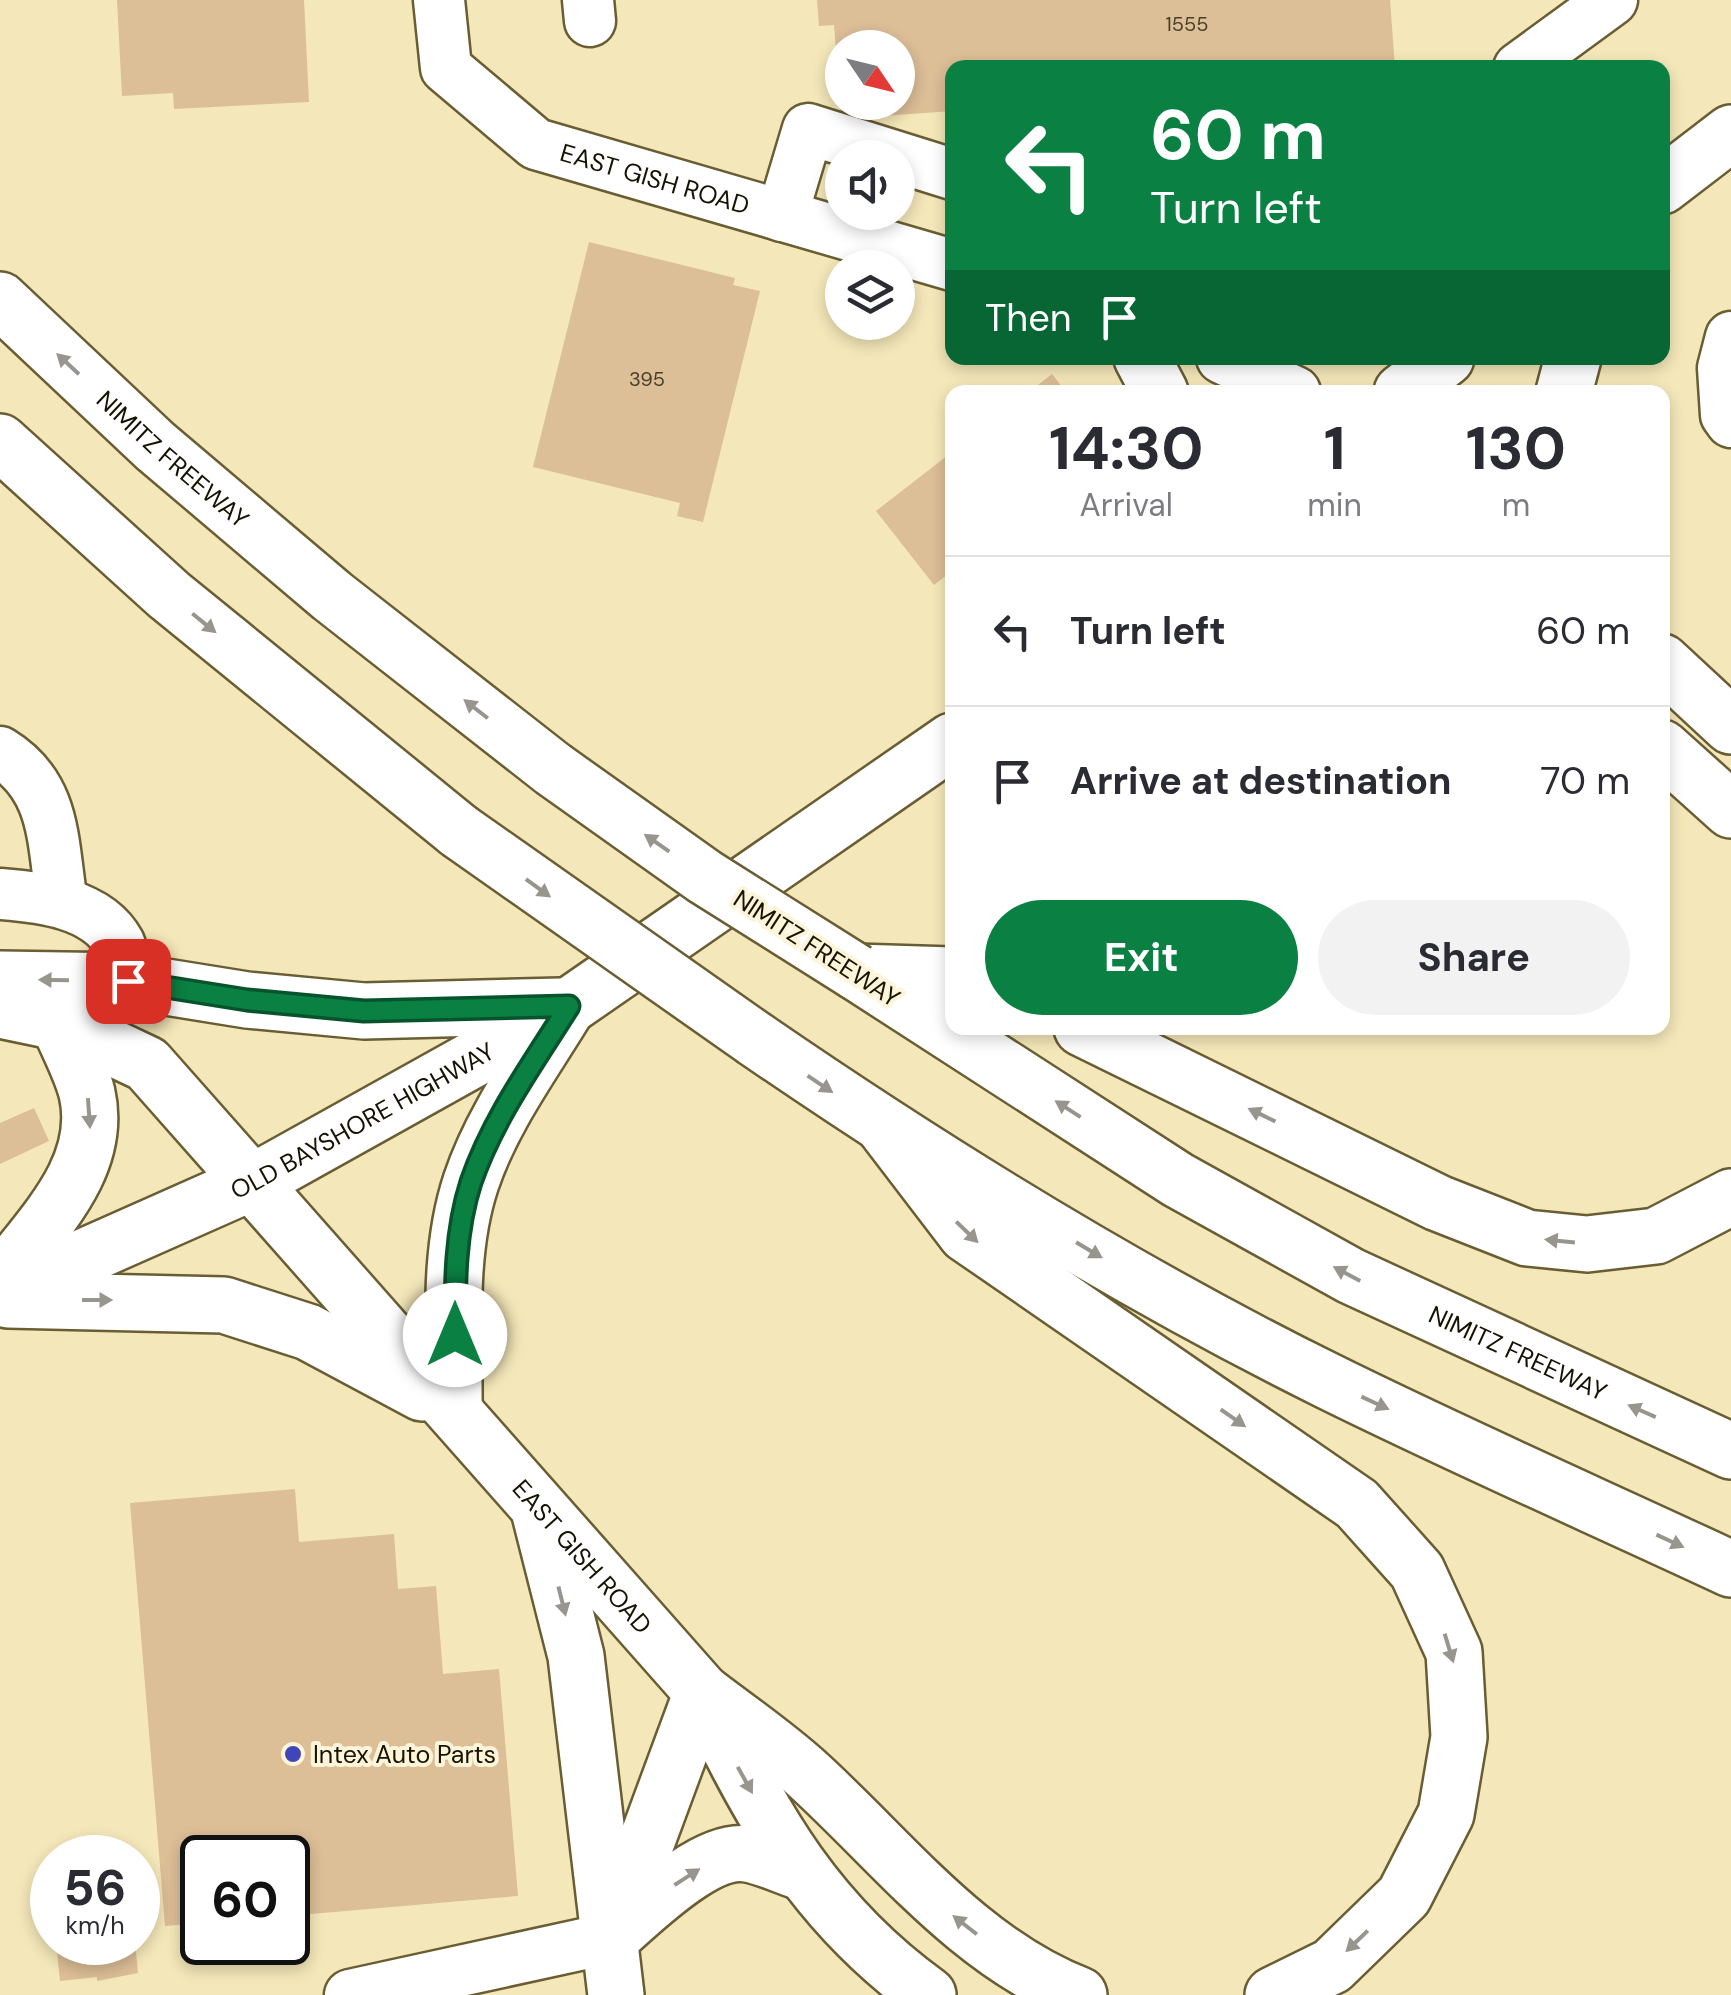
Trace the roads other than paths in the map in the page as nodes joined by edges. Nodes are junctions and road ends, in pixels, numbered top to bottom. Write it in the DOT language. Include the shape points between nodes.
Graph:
graph roads {
  1 [pos="439,0"];
  2 [pos="1612,0"];
  3 [pos="1530,60"];
  4 [pos="1731,133"];
  5 [pos="945,172"];
  6 [pos="1670,180"];
  7 [pos="782,216"];
  8 [pos="945,263"];
  9 [pos="0,300"];
  10 [pos="1731,337"];
  11 [pos="1237,365"];
  12 [pos="1437,365"];
  13 [pos="1280,385"];
  14 [pos="1411,385"];
  15 [pos="1731,422"];
  16 [pos="0,442"];
  17 [pos="0,491"];
  18 [pos="60,498"];
  19 [pos="1670,665"];
  20 [pos="1731,726"];
  21 [pos="945,746"];
  22 [pos="0,752"];
  23 [pos="1670,755"];
  24 [pos="1731,810"];
  25 [pos="0,894"];
  26 [pos="62,902"];
  27 [pos="856,972"];
  28 [pos="945,975"];
  29 [pos="0,979"];
  30 [pos="128,981"];
  31 [pos="569,1006"];
  32 [pos="0,1010"];
  33 [pos="58,1022"];
  34 [pos="945,1029"];
  35 [pos="954,1035"];
  36 [pos="1096,1035"];
  37 [pos="885,1128"];
  38 [pos="255,1181"];
  39 [pos="1731,1198"];
  40 [pos="0,1281"];
  41 [pos="0,1297"];
  42 [pos="454,1410"];
  43 [pos="1731,1451"];
  44 [pos="538,1506"];
  45 [pos="1731,1569"];
  46 [pos="702,1692"];
  47 [pos="799,1871"];
  48 [pos="611,1938"];
  49 [pos="350,1995"];
  50 [pos="616,1995"];
  51 [pos="928,1995"];
  52 [pos="1079,1995"];
  53 [pos="1273,1995"];
  1 -- 7 [label="street, EAST GISH ROAD" via="446,68 536,144"];
  2 -- 3 [label="street"];
  4 -- 6 [label="main road"];
  5 -- 7 [label="street" via="808,129"];
  7 -- 8 [label="street, EAST GISH ROAD"];
  27 -- 9 [label="main road, NIMITZ FREEWAY, one-way, bridge" via="553,769 332,596 156,446"];
  10 -- 15 [label="street" via="1723,368"];
  11 -- 13 [label="street"];
  12 -- 14 [label="main road"];
  16 -- 18 [label="main road"];
  17 -- 18 [label="main road"];
  18 -- 37 [label="main road, one-way, bridge" via="459,831"];
  19 -- 20 [label="main road"];
  21 -- 31 [label="main road, OLD BAYSHORE HIGHWAY"];
  22 -- 26 [label="street" via="23,766 44,793"];
  23 -- 24 [label="main road"];
  25 -- 26 [label="street"];
  26 -- 30 [label="street" via="103,923 120,944"];
  27 -- 28 [label="main road"];
  34 -- 27 [label="main road, NIMITZ FREEWAY, one-way"];
  30 -- 29 [label="main road, one-way"];
  30 -- 31 [label="main road" via="364,1011"];
  31 -- 38 [label="main road, OLD BAYSHORE HIGHWAY"];
  31 -- 42 [label="main road" via="494,1128 470,1184 456,1260"];
  32 -- 33 [label="main road, EAST GISH ROAD"];
  33 -- 38 [label="main road, EAST GISH ROAD" via="147,1064"];
  33 -- 40 [label="main road, one-way" via="87,1092 90,1127 82,1168"];
  43 -- 35 [label="main road, NIMITZ FREEWAY, one-way" via="1351,1276 1178,1180"];
  39 -- 36 [label="main road, one-way" via="1656,1236 1586,1244 1527,1238 1438,1203"];
  37 -- 45 [label="main road, one-way" via="1132,1276 1324,1380"];
  37 -- 53 [label="main road, one-way" via="966,1234 1357,1504 1417,1570 1454,1652 1459,1737 1446,1814 1404,1896 1332,1966"];
  38 -- 41 [label="main road, OLD BAYSHORE HIGHWAY"];
  38 -- 42 [label="main road, EAST GISH ROAD"];
  41 -- 42 [label="main road, one-way" via="224,1305 308,1332"];
  42 -- 44 [label="main road, EAST GISH ROAD"];
  44 -- 46 [label="main road, EAST GISH ROAD"];
  44 -- 48 [label="main road, one-way" via="576,1656"];
  46 -- 47 [label="main road, one-way"];
  46 -- 48 [label="main road"];
  52 -- 46 [label="main road, one-way" via="1044,1982 960,1923 804,1771"];
  48 -- 47 [label="main road, one-way" via="713,1860 744,1853"];
  47 -- 51 [label="main road" via="884,1963"];
  48 -- 49 [label="street"];
  48 -- 50 [label="main road"];
}
